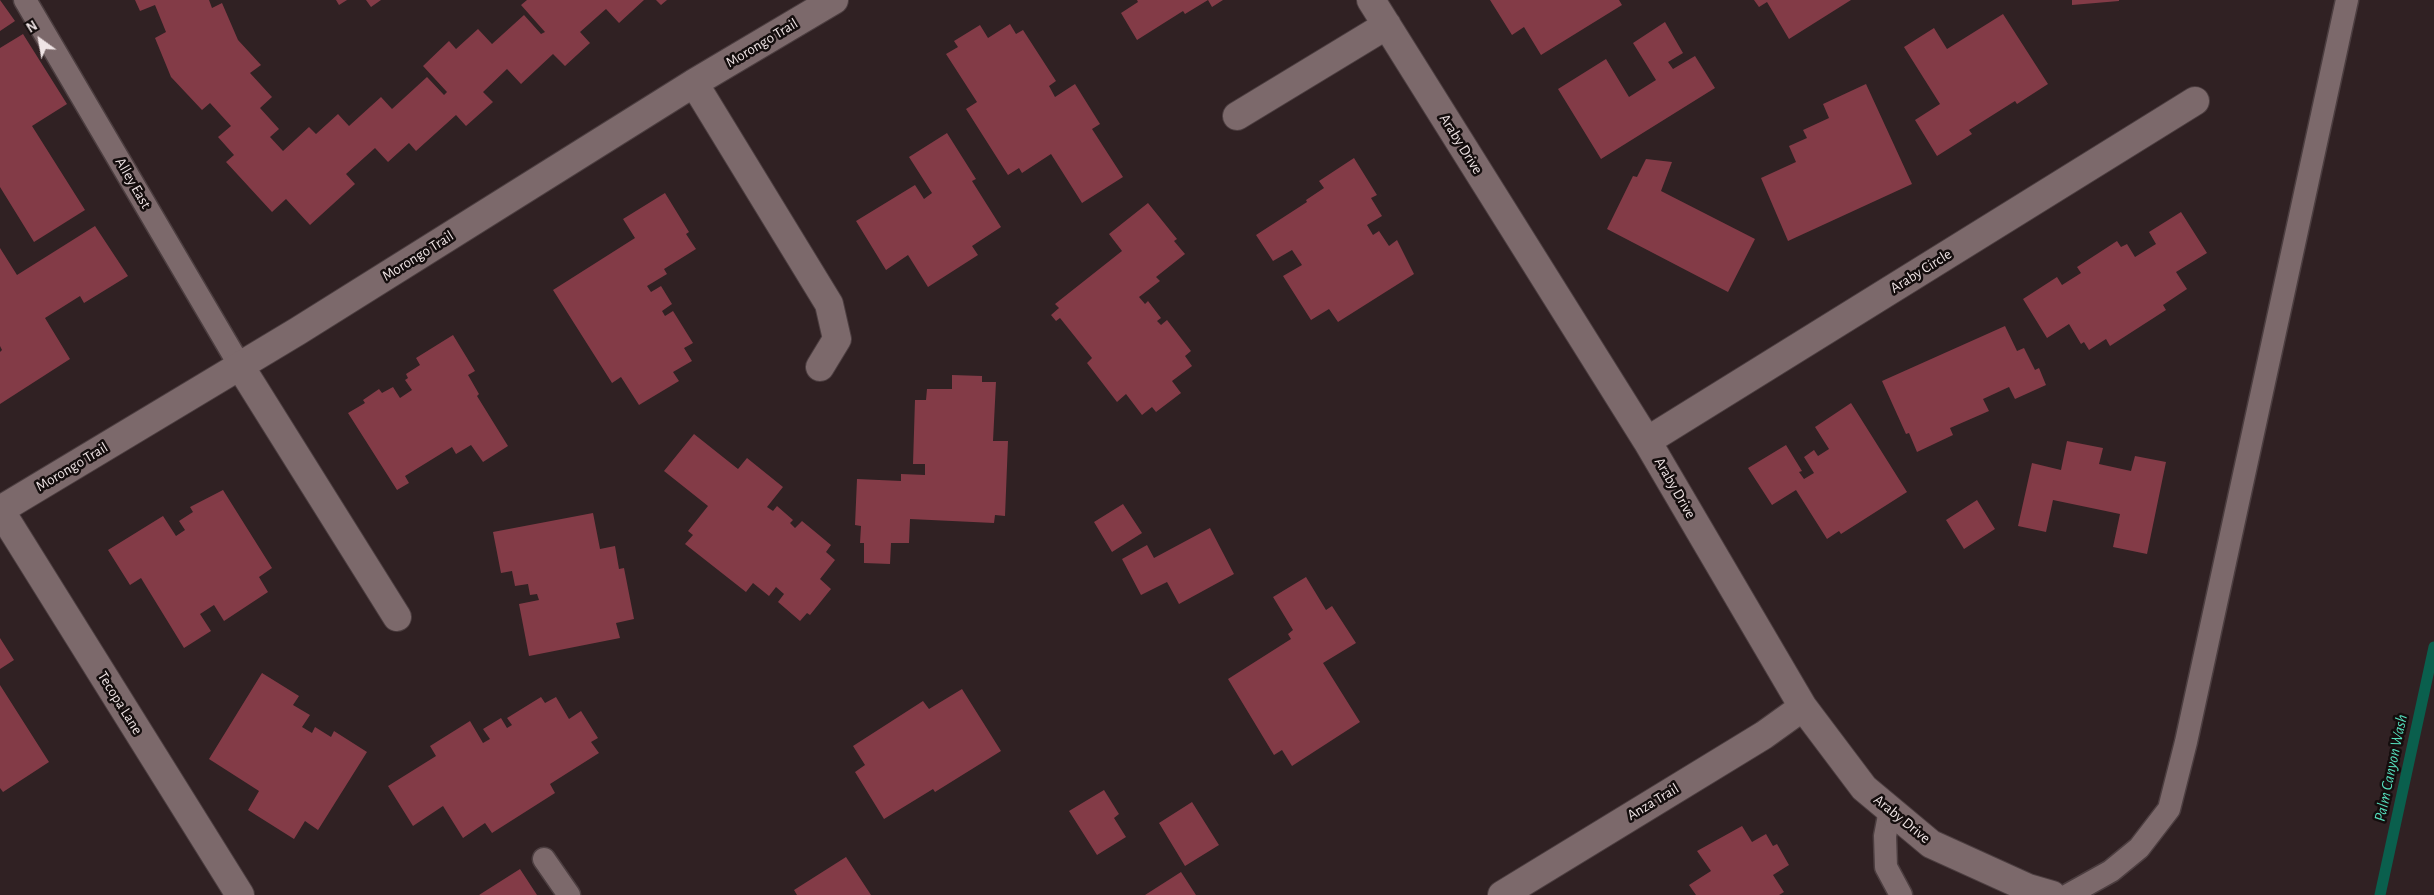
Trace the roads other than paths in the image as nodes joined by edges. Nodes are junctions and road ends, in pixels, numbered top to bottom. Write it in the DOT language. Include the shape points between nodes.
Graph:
graph roads {
  1 [pos="25,0"];
  2 [pos="834,0"];
  3 [pos="1371,0"];
  4 [pos="2347,0"];
  5 [pos="1387,25"];
  6 [pos="694,83"];
  7 [pos="2195,101"];
  8 [pos="1237,116"];
  9 [pos="240,366"];
  10 [pos="820,367"];
  11 [pos="1648,441"];
  12 [pos="0,510"];
  13 [pos="396,617"];
  14 [pos="1803,706"];
  15 [pos="1890,810"];
  16 [pos="544,859"];
  17 [pos="240,895"];
  18 [pos="569,895"];
  19 [pos="1502,895"];
  20 [pos="1901,895"];
  21 [pos="2052,895"];
  22 [pos="2068,895"];
  1 -- 9 [label="lane, Alley East"];
  2 -- 6 [label="street, Morongo Trail"];
  3 -- 5 [label="street, Araby Drive"];
  4 -- 22 [label="lane" via="2169,809 2139,848 2112,870"];
  5 -- 8 [label="street"];
  5 -- 11 [label="street, Araby Drive"];
  6 -- 9 [label="street, Morongo Trail"];
  6 -- 10 [label="street" via="829,304 837,339"];
  7 -- 11 [label="street, Araby Circle"];
  9 -- 12 [label="street, Morongo Trail"];
  9 -- 13 [label="street"];
  11 -- 14 [label="street, Araby Drive"];
  12 -- 17 [label="street, Tecopa Lane"];
  14 -- 15 [label="street, Araby Drive" via="1864,788"];
  14 -- 19 [label="street, Anza Trail" via="1764,735"];
  15 -- 20 [label="lane" via="1885,836 1886,867"];
  15 -- 21 [label="street, Araby Drive" via="1931,844 2028,888"];
  16 -- 18 [label="lane"];
}
